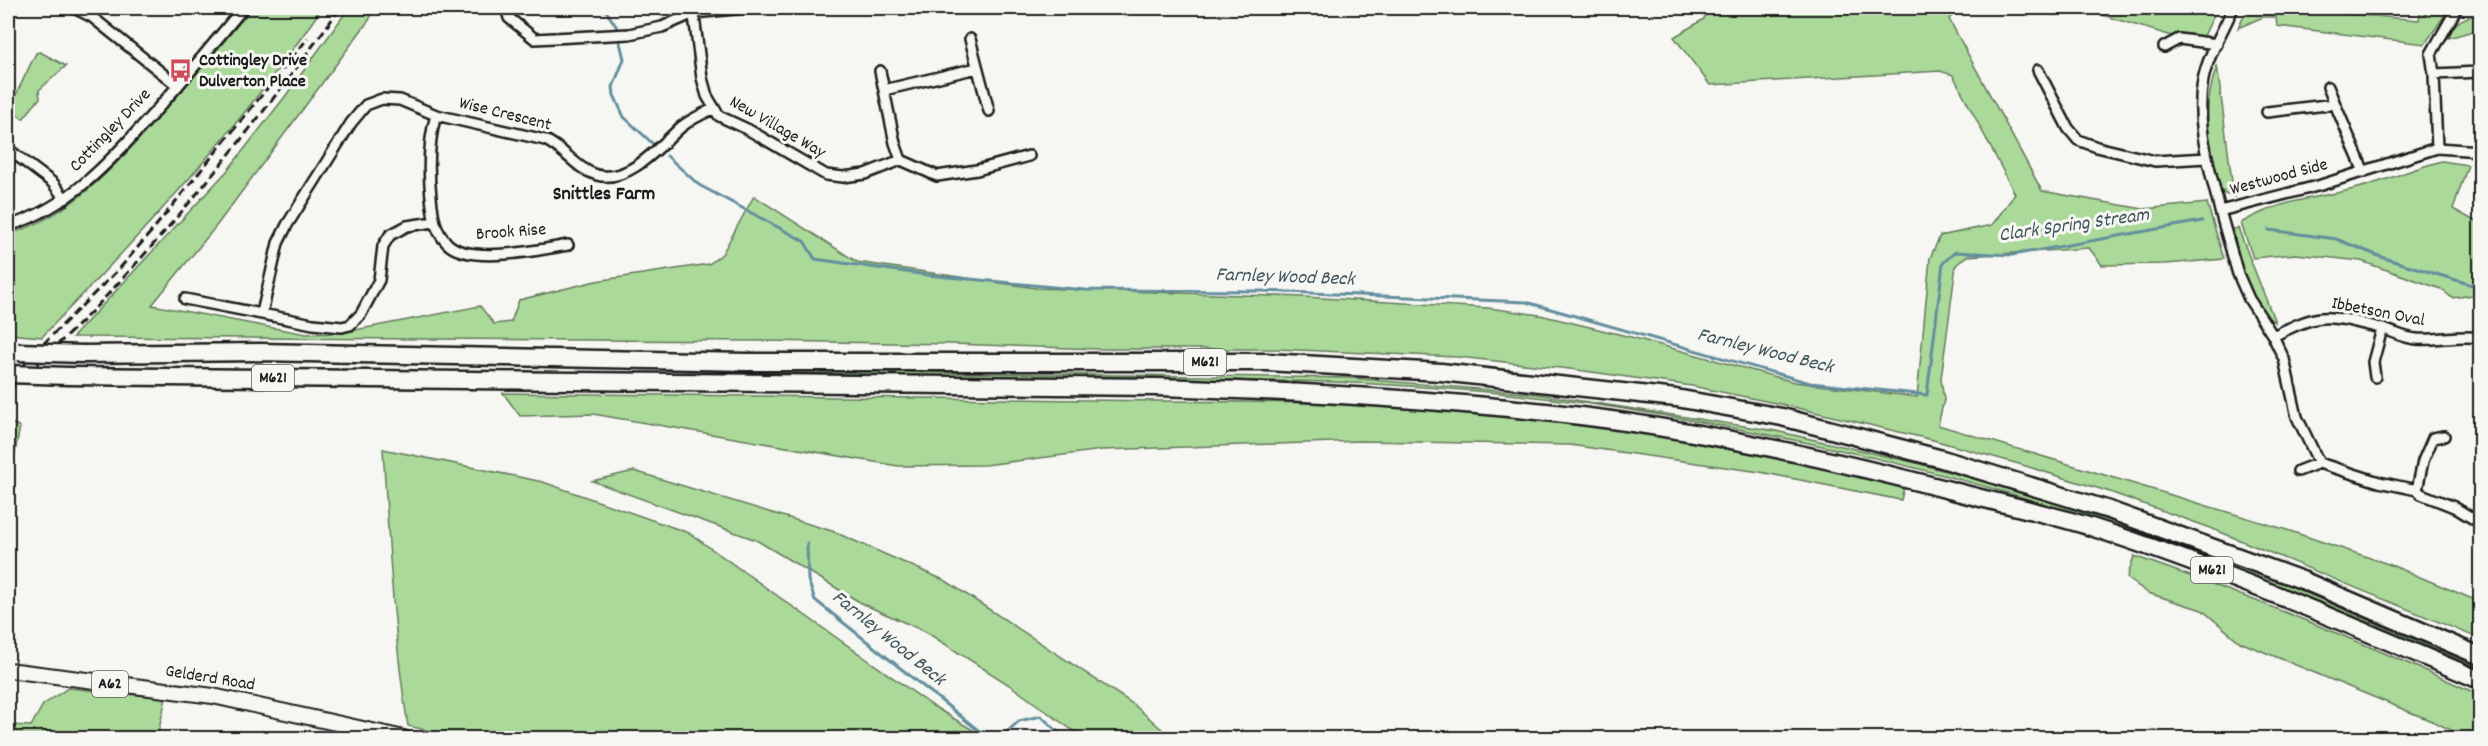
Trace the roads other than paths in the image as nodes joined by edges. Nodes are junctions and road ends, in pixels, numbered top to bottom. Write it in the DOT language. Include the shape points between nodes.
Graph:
graph roads {
  1 [pos="74,8"];
  2 [pos="243,8"];
  3 [pos="506,8"];
  4 [pos="745,8"];
  5 [pos="794,8"];
  6 [pos="814,8"];
  7 [pos="2233,8"];
  8 [pos="2457,8"];
  9 [pos="693,10"];
  10 [pos="970,39"];
  11 [pos="2217,44"];
  12 [pos="2164,47"];
  13 [pos="977,68"];
  14 [pos="2038,70"];
  15 [pos="880,71"];
  16 [pos="2481,72"];
  17 [pos="2434,74"];
  18 [pos="178,86"];
  19 [pos="2328,87"];
  20 [pos="884,90"];
  21 [pos="2335,104"];
  22 [pos="713,109"];
  23 [pos="989,111"];
  24 [pos="2266,112"];
  25 [pos="435,115"];
  26 [pos="8,148"];
  27 [pos="2438,148"];
  28 [pos="2481,151"];
  29 [pos="1029,156"];
  30 [pos="2207,158"];
  31 [pos="901,160"];
  32 [pos="2364,172"];
  33 [pos="65,199"];
  34 [pos="2220,211"];
  35 [pos="434,222"];
  36 [pos="8,226"];
  37 [pos="568,245"];
  38 [pos="185,299"];
  39 [pos="262,314"];
  40 [pos="2382,329"];
  41 [pos="2273,336"];
  42 [pos="2481,338"];
  43 [pos="13,352"];
  44 [pos="8,374"];
  45 [pos="2375,377"];
  46 [pos="2444,436"];
  47 [pos="2319,463"];
  48 [pos="2298,471"];
  49 [pos="2417,490"];
  50 [pos="2481,524"];
  51 [pos="2481,656"];
  52 [pos="8,670"];
  53 [pos="2481,680"];
  54 [pos="404,738"];
  1 -- 18 [label="street" via="92,17"];
  2 -- 18 [label="street, Cottingley Drive"];
  3 -- 9 [label="street" via="509,18 535,39 629,34 662,27"];
  4 -- 9 [label="street"];
  5 -- 6 [label="street"];
  7 -- 11 [label="street, Westwood Side"];
  8 -- 17 [label="street" via="2431,54"];
  9 -- 22 [label="street, New Village Way" via="702,78"];
  10 -- 13 [label="street"];
  11 -- 12 [label="street" via="2179,39"];
  11 -- 30 [label="street, Westwood Side" via="2201,99"];
  13 -- 20 [label="street"];
  13 -- 23 [label="street"];
  14 -- 30 [label="street" via="2078,140 2155,160"];
  15 -- 20 [label="street"];
  16 -- 17 [label="street"];
  17 -- 27 [label="street"];
  18 -- 33 [label="street, Cottingley Drive" via="108,162"];
  19 -- 21 [label="street"];
  20 -- 31 [label="street"];
  21 -- 24 [label="street"];
  21 -- 32 [label="street"];
  22 -- 25 [label="street, Wise Crescent" via="683,126 648,157 617,177 598,176 581,168 559,146 545,140"];
  22 -- 31 [label="street, New Village Way" via="726,121 826,175 865,174"];
  25 -- 35 [label="street, Brook Rise" via="428,170"];
  25 -- 39 [label="street, Wise Crescent" via="411,103 388,98 360,110 278,243"];
  26 -- 33 [label="street" via="53,183"];
  27 -- 28 [label="street, Westwood Side"];
  27 -- 32 [label="street, Westwood Side"];
  29 -- 31 [label="street" via="937,176"];
  30 -- 34 [label="street, Westwood Side"];
  32 -- 34 [label="street, Westwood Side"];
  33 -- 36 [label="street, Cottingley Drive"];
  34 -- 41 [label="street" via="2238,274"];
  35 -- 37 [label="street, Brook Rise" via="449,246 476,255"];
  35 -- 39 [label="street" via="407,226 390,235 383,246 379,280 362,314 350,326"];
  38 -- 39 [label="street"];
  40 -- 41 [label="street, Ibbetson Oval" via="2321,318"];
  40 -- 42 [label="street, Ibbetson Oval" via="2414,339"];
  40 -- 45 [label="street" via="2373,362"];
  41 -- 47 [label="street" via="2284,359 2297,417"];
  43 -- 51 [label="highway, M621, bridge" via="259,352 747,362 1267,362 1441,372 1676,398 1782,417 1941,459 2109,510 2302,580"];
  44 -- 53 [label="highway, M621, bridge" via="1157,387 1329,393 1559,413 1680,431 1886,474 2088,526 2281,596"];
  46 -- 49 [label="street" via="2433,438 2428,446"];
  47 -- 48 [label="street"];
  47 -- 49 [label="street"];
  49 -- 50 [label="street"];
  52 -- 54 [label="main road, Gelderd Road / A62" via="213,696"];
}
